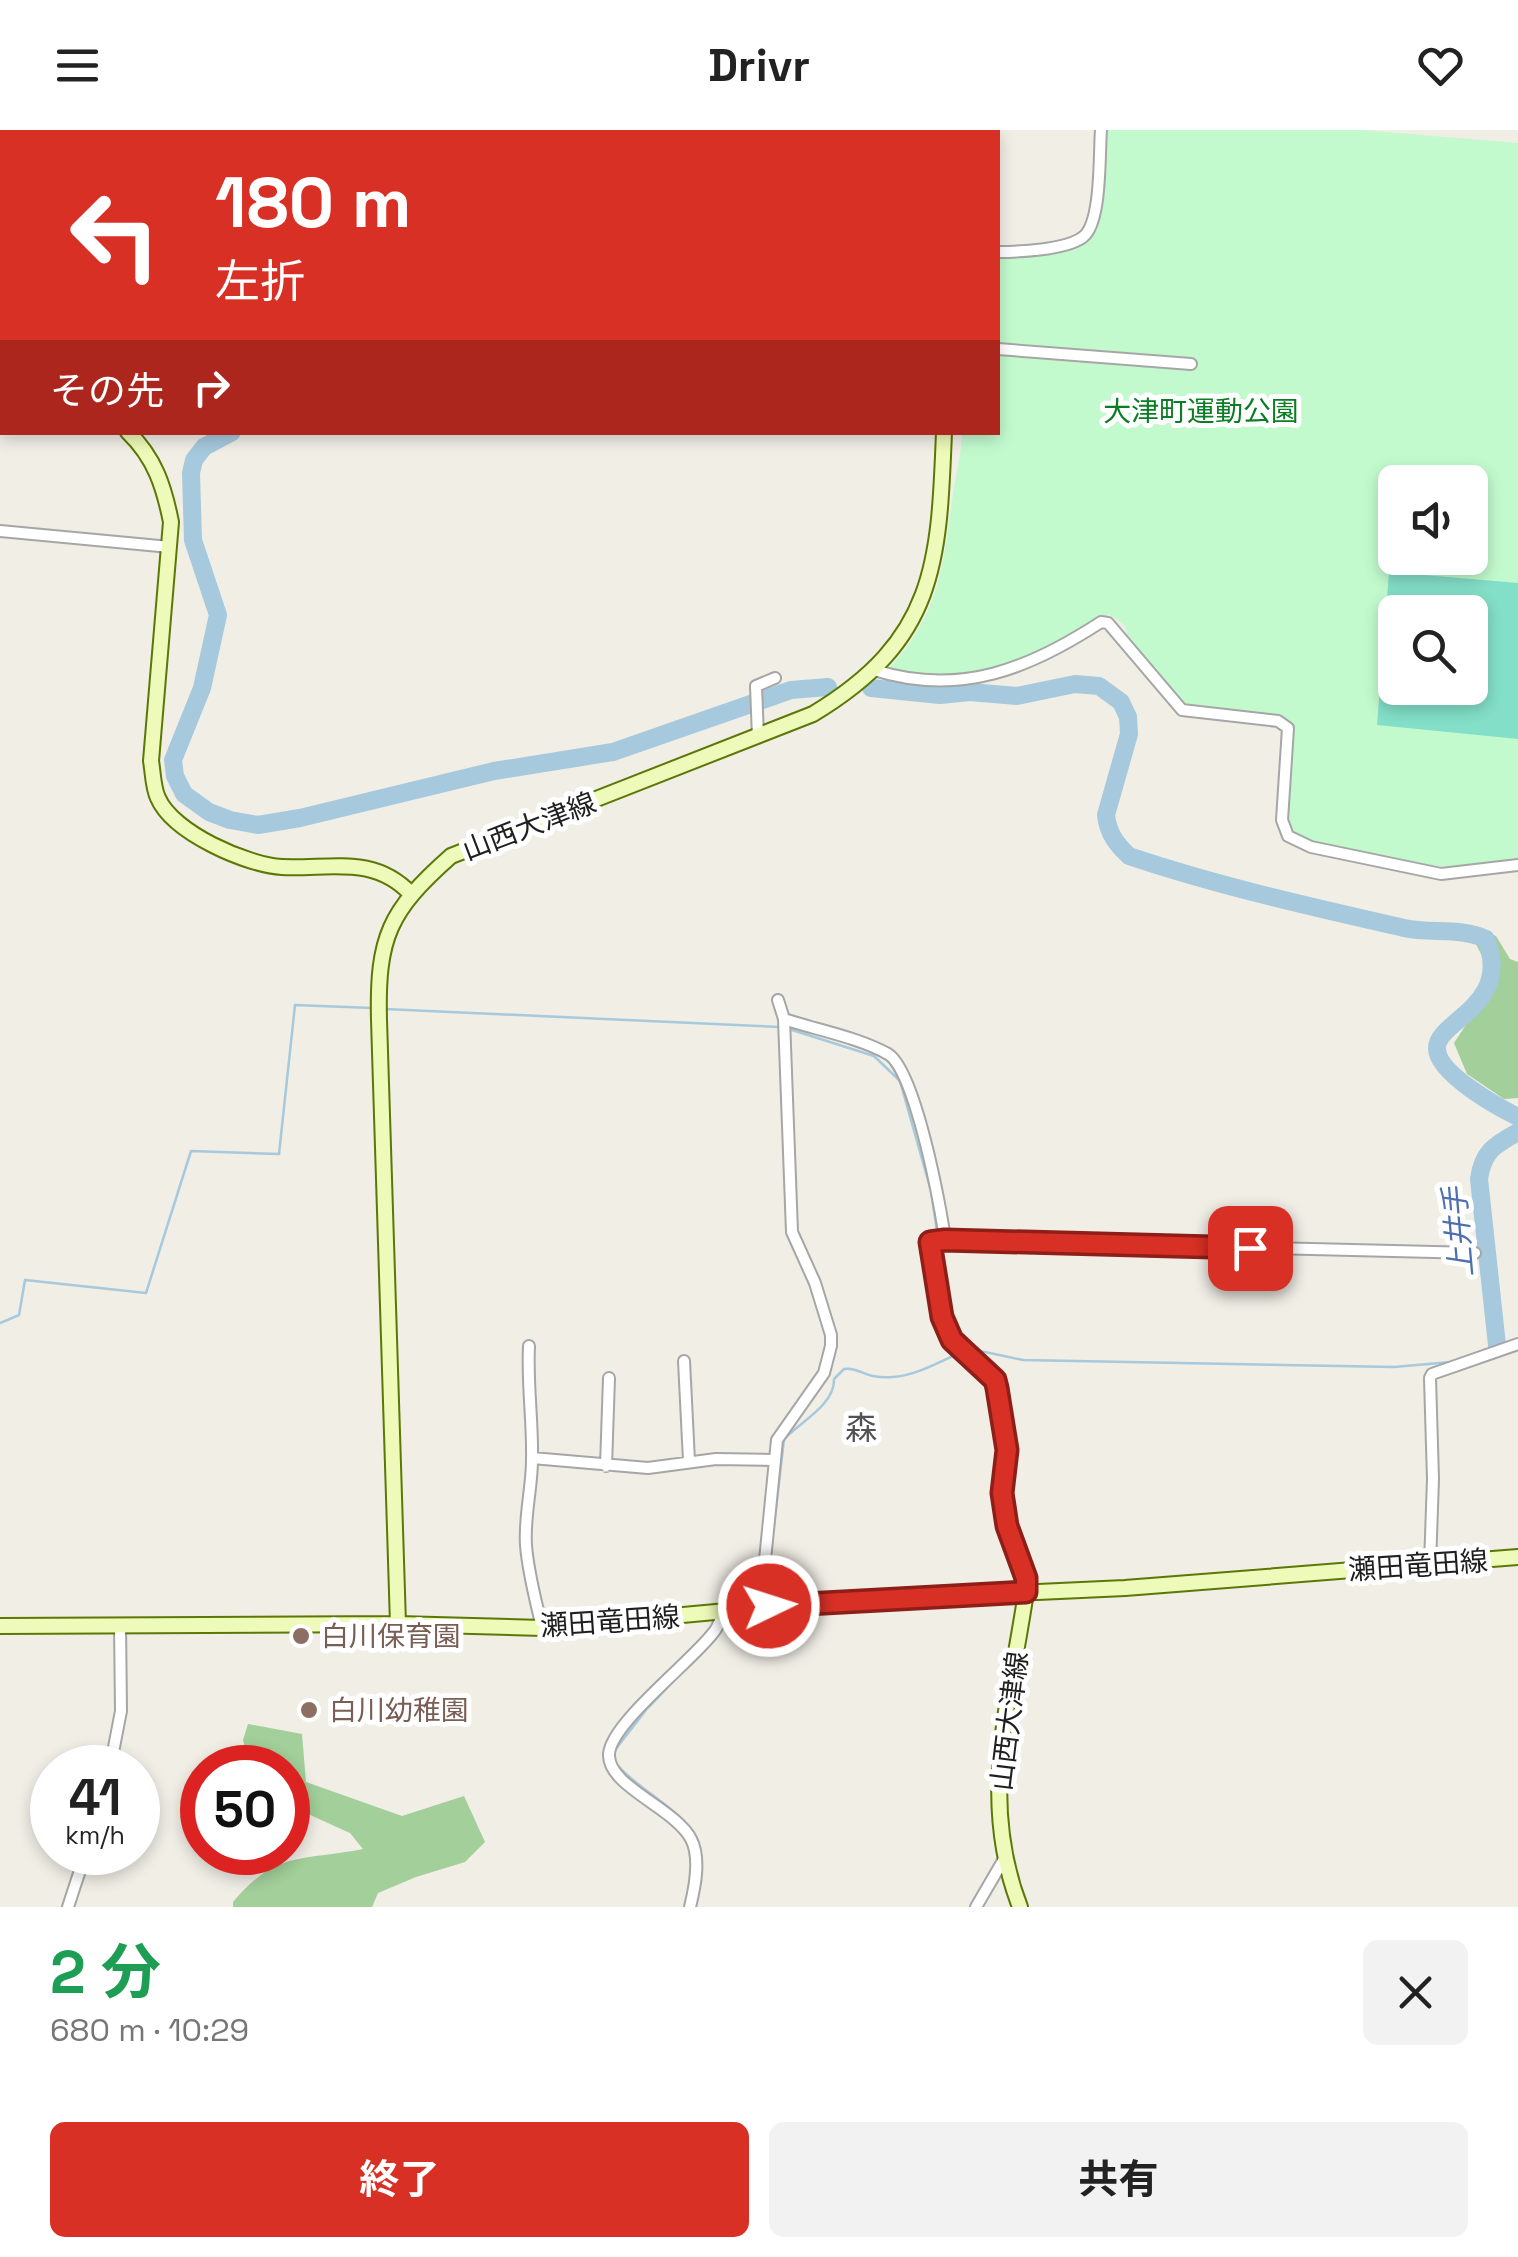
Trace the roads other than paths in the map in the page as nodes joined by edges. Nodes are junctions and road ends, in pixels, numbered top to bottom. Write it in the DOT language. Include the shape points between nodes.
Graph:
graph roads {
  1 [pos="1101,130"];
  2 [pos="1000,252"];
  3 [pos="1000,349"];
  4 [pos="1191,364"];
  5 [pos="130,435"];
  6 [pos="944,435"];
  7 [pos="0,530"];
  8 [pos="170,547"];
  9 [pos="874,670"];
  10 [pos="775,678"];
  11 [pos="758,738"];
  12 [pos="1518,865"];
  13 [pos="412,894"];
  14 [pos="778,1000"];
  15 [pos="784,1020"];
  16 [pos="945,1240"];
  17 [pos="1475,1253"];
  18 [pos="1518,1344"];
  19 [pos="529,1346"];
  20 [pos="684,1361"];
  21 [pos="609,1378"];
  22 [pos="532,1458"];
  23 [pos="773,1460"];
  24 [pos="689,1461"];
  25 [pos="606,1466"];
  26 [pos="1518,1558"];
  27 [pos="1430,1564"];
  28 [pos="1026,1592"];
  29 [pos="769,1606"];
  30 [pos="724,1613"];
  31 [pos="120,1624"];
  32 [pos="398,1624"];
  33 [pos="0,1626"];
  34 [pos="542,1628"];
  35 [pos="114,1745"];
  36 [pos="1004,1859"];
  37 [pos="78,1875"];
  38 [pos="68,1907"];
  39 [pos="690,1907"];
  40 [pos="976,1907"];
  41 [pos="1020,1907"];
  1 -- 2 [label="street" via="1097,200 1083,238"];
  3 -- 4 [label="street"];
  5 -- 8 [label="main road" via="164,488"];
  6 -- 9 [label="main road, 山西大津線" via="932,574 920,606"];
  7 -- 8 [label="street"];
  8 -- 13 [label="main road" via="151,761 158,799 199,839 260,863 366,867 386,872"];
  9 -- 11 [label="main road, 山西大津線" via="813,714"];
  9 -- 12 [label="street" via="940,683 982,677 1042,659 1108,623 1182,710 1278,721 1288,728 1282,820 1288,836 1311,847 1441,874"];
  10 -- 11 [label="street" via="756,686"];
  11 -- 13 [label="main road, 山西大津線" via="451,856"];
  13 -- 32 [label="main road, 山西大津線" via="384,937 378,1002"];
  14 -- 15 [label="street"];
  15 -- 16 [label="street" via="896,1062 924,1138"];
  15 -- 23 [label="street" via="792,1232 831,1335 824,1373 785,1426"];
  16 -- 17 [label="street"];
  16 -- 28 [label="street" via="930,1242 942,1317 952,1340 995,1380 1007,1450 1002,1493"];
  18 -- 27 [label="street" via="1430,1378"];
  19 -- 22 [label="street"];
  20 -- 24 [label="street"];
  21 -- 25 [label="street"];
  22 -- 25 [label="street"];
  22 -- 34 [label="street" via="526,1543"];
  23 -- 24 [label="street"];
  23 -- 29 [label="street" via="764,1570"];
  24 -- 25 [label="street"];
  26 -- 27 [label="main road, 瀬田竜田線"];
  27 -- 28 [label="main road, 瀬田竜田線"];
  28 -- 29 [label="main road, 瀬田竜田線"];
  28 -- 36 [label="main road, 山西大津線" via="999,1754"];
  29 -- 30 [label="main road, 瀬田竜田線"];
  30 -- 34 [label="main road, 瀬田竜田線"];
  30 -- 39 [label="street" via="609,1750 616,1777 662,1808 692,1840 696,1877"];
  31 -- 32 [label="main road, 瀬田竜田線"];
  31 -- 33 [label="main road, 瀬田竜田線"];
  31 -- 35 [label="street"];
  32 -- 34 [label="main road, 瀬田竜田線"];
  36 -- 40 [label="street"];
  36 -- 41 [label="main road, 山西大津線"];
  37 -- 38 [label="street"];
}
